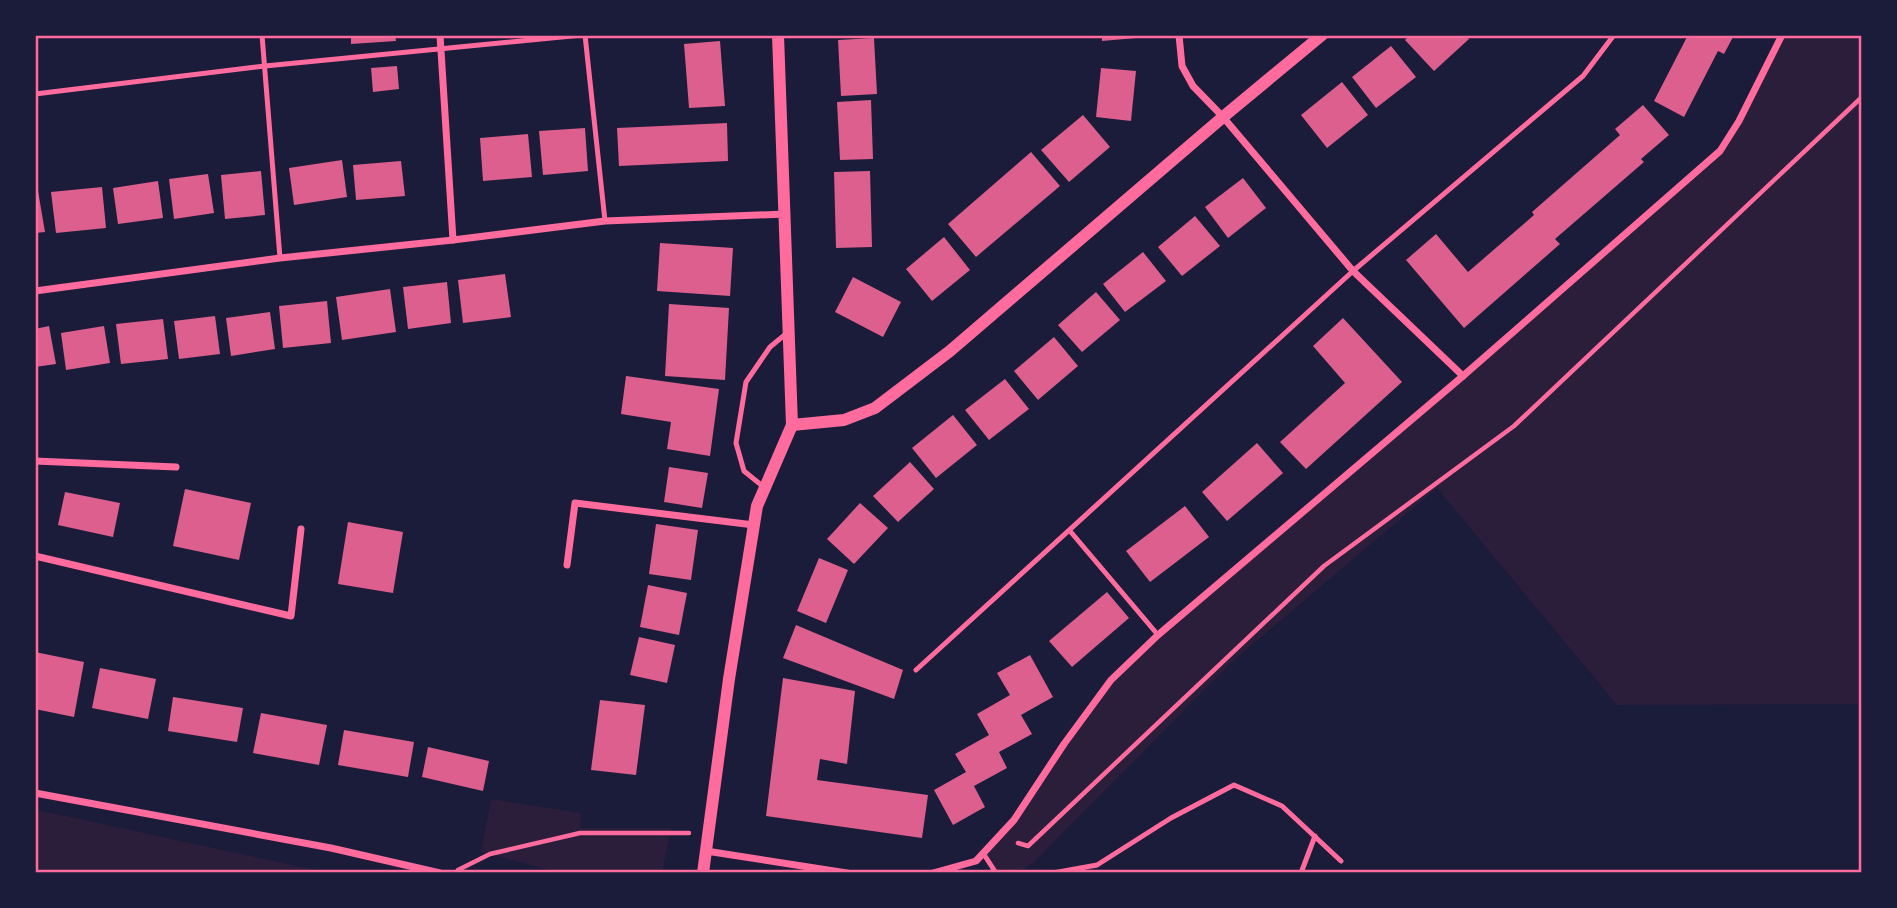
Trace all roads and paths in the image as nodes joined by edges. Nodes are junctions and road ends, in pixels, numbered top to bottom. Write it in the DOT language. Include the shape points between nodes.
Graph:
graph roads {
  1 [pos="262,35"];
  2 [pos="440,35"];
  3 [pos="584,35"];
  4 [pos="778,35"];
  5 [pos="1180,35"];
  6 [pos="1322,35"];
  7 [pos="1614,35"];
  8 [pos="1782,35"];
  9 [pos="440,50"];
  10 [pos="265,66"];
  11 [pos="35,94"];
  12 [pos="1862,97"];
  13 [pos="1223,117"];
  14 [pos="785,214"];
  15 [pos="605,221"];
  16 [pos="453,240"];
  17 [pos="280,258"];
  18 [pos="1353,271"];
  19 [pos="35,291"];
  20 [pos="789,331"];
  21 [pos="1464,376"];
  22 [pos="792,425"];
  23 [pos="35,461"];
  24 [pos="176,467"];
  25 [pos="765,488"];
  26 [pos="754,525"];
  27 [pos="302,529"];
  28 [pos="1069,531"];
  29 [pos="35,556"];
  30 [pos="567,565"];
  31 [pos="1158,635"];
  32 [pos="916,670"];
  33 [pos="35,793"];
  34 [pos="709,834"];
  35 [pos="999,836"];
  36 [pos="1315,836"];
  37 [pos="706,851"];
  38 [pos="983,853"];
  39 [pos="1341,861"];
  40 [pos="440,873"];
  41 [pos="451,873"];
  42 [pos="703,873"];
  43 [pos="847,873"];
  44 [pos="933,873"];
  45 [pos="996,873"];
  46 [pos="1054,873"];
  47 [pos="1301,873"];
  1 -- 10 [label="lane"];
  2 -- 9 [label="street"];
  3 -- 9 [label="lane"];
  3 -- 15 [label="lane"];
  4 -- 14 [label="street"];
  5 -- 13 [label="street" via="1182,66 1193,86"];
  6 -- 13 [label="street"];
  7 -- 18 [label="lane" via="1583,76"];
  8 -- 21 [label="street" via="1720,151"];
  9 -- 10 [label="lane"];
  9 -- 16 [label="street"];
  10 -- 11 [label="lane"];
  10 -- 17 [label="lane"];
  12 -- 35 [label="path" via="1514,426 1324,566 1028,846"];
  13 -- 18 [label="street"];
  13 -- 22 [label="street" via="950,351 875,408 844,420"];
  14 -- 15 [label="street"];
  14 -- 20 [label="street"];
  15 -- 16 [label="street"];
  16 -- 17 [label="street"];
  17 -- 19 [label="street"];
  18 -- 21 [label="street"];
  18 -- 28 [label="lane"];
  20 -- 22 [label="street"];
  20 -- 25 [label="lane" via="770,347 746,382 736,443 744,471"];
  21 -- 31 [label="street"];
  22 -- 25 [label="street"];
  23 -- 24 [label="street"];
  25 -- 26 [label="street"];
  26 -- 30 [label="street" via="575,503"];
  26 -- 34 [label="street"];
  27 -- 29 [label="street" via="292,616"];
  28 -- 31 [label="lane"];
  28 -- 32 [label="lane"];
  31 -- 35 [label="street" via="1111,680"];
  33 -- 40 [label="street"];
  34 -- 37 [label="street"];
  34 -- 41 [label="path" via="580,833 490,854"];
  35 -- 38 [label="street"];
  36 -- 39 [label="lane"];
  36 -- 46 [label="lane" via="1282,806 1234,785 1097,865"];
  36 -- 47 [label="lane"];
  37 -- 42 [label="street"];
  37 -- 43 [label="street"];
  38 -- 44 [label="street" via="976,861"];
  38 -- 45 [label="lane"];
}
